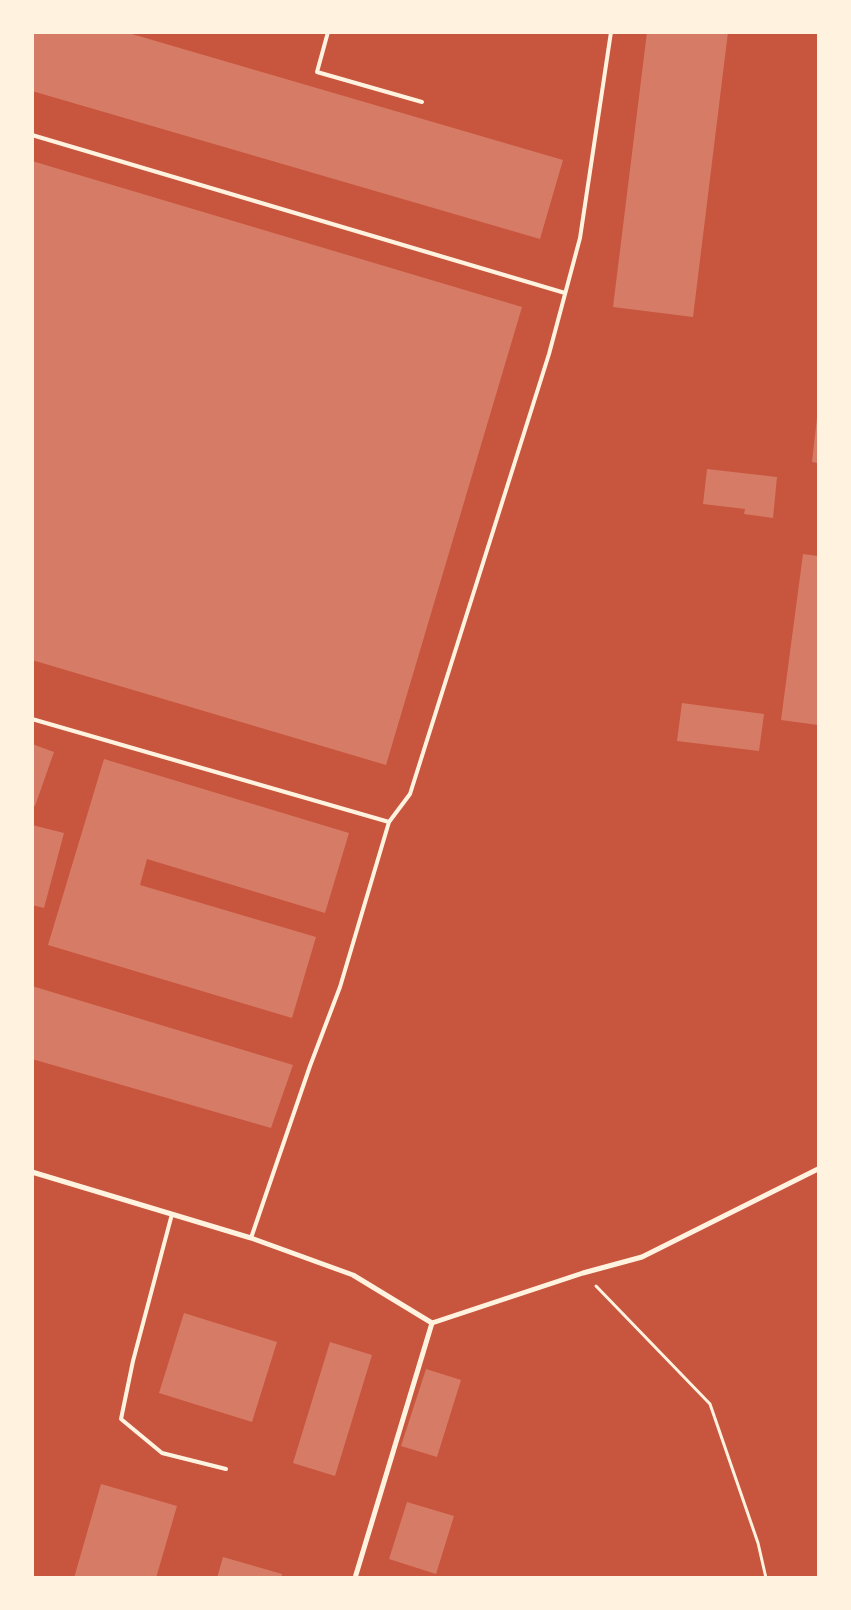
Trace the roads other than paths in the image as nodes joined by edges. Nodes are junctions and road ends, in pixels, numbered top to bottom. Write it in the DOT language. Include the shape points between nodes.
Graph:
graph roads {
  1 [pos="328,32"];
  2 [pos="611,32"];
  3 [pos="422,102"];
  4 [pos="32,135"];
  5 [pos="565,293"];
  6 [pos="32,718"];
  7 [pos="390,822"];
  8 [pos="818,1169"];
  9 [pos="32,1172"];
  10 [pos="172,1214"];
  11 [pos="251,1238"];
  12 [pos="432,1323"];
  13 [pos="226,1469"];
  14 [pos="355,1578"];
  1 -- 3 [label="lane" via="317,72"];
  2 -- 5 [label="lane" via="580,238"];
  4 -- 5 [label="lane"];
  5 -- 7 [label="lane" via="549,354 410,794"];
  6 -- 7 [label="lane"];
  7 -- 11 [label="lane" via="340,987"];
  8 -- 12 [label="street" via="642,1256"];
  9 -- 10 [label="street"];
  10 -- 11 [label="street"];
  10 -- 13 [label="lane" via="133,1360 121,1419 162,1452"];
  11 -- 12 [label="street" via="352,1275"];
  12 -- 14 [label="street"];
}
